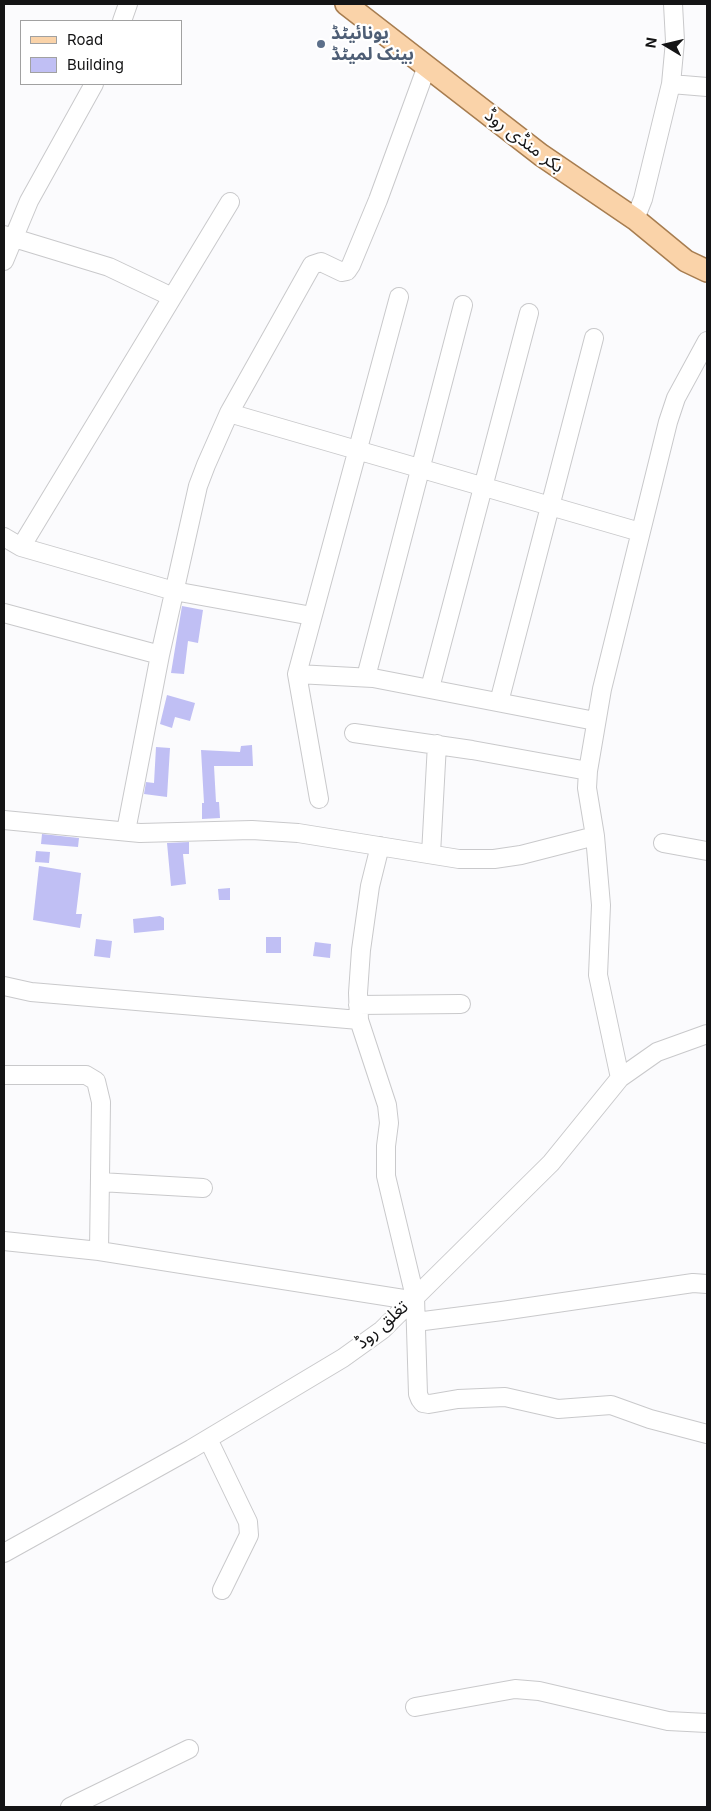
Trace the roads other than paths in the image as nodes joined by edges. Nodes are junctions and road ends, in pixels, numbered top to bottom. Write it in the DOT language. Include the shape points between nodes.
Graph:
graph roads {
  1 [pos="128,4"];
  2 [pos="346,4"];
  3 [pos="673,4"];
  4 [pos="122,20"];
  5 [pos="427,66"];
  6 [pos="671,84"];
  7 [pos="93,85"];
  8 [pos="707,87"];
  9 [pos="230,202"];
  10 [pos="634,219"];
  11 [pos="8,236"];
  12 [pos="4,261"];
  13 [pos="707,271"];
  14 [pos="172,297"];
  15 [pos="399,297"];
  16 [pos="463,305"];
  17 [pos="529,313"];
  18 [pos="594,338"];
  19 [pos="707,341"];
  20 [pos="228,413"];
  21 [pos="358,450"];
  22 [pos="420,468"];
  23 [pos="484,487"];
  24 [pos="550,506"];
  25 [pos="640,532"];
  26 [pos="4,537"];
  27 [pos="21,547"];
  28 [pos="174,591"];
  29 [pos="4,613"];
  30 [pos="312,616"];
  31 [pos="160,655"];
  32 [pos="297,674"];
  33 [pos="366,677"];
  34 [pos="430,688"];
  35 [pos="498,702"];
  36 [pos="595,721"];
  37 [pos="354,732"];
  38 [pos="437,744"];
  39 [pos="588,771"];
  40 [pos="319,798"];
  41 [pos="4,820"];
  42 [pos="126,831"];
  43 [pos="595,836"];
  44 [pos="663,843"];
  45 [pos="380,846"];
  46 [pos="707,852"];
  47 [pos="430,854"];
  48 [pos="4,986"];
  49 [pos="461,1004"];
  50 [pos="359,1013"];
  51 [pos="707,1034"];
  52 [pos="4,1076"];
  53 [pos="620,1078"];
  54 [pos="100,1182"];
  55 [pos="202,1188"];
  56 [pos="4,1241"];
  57 [pos="99,1251"];
  58 [pos="707,1284"];
  59 [pos="412,1299"];
  60 [pos="416,1322"];
  61 [pos="707,1434"];
  62 [pos="208,1439"];
  63 [pos="4,1553"];
  64 [pos="222,1590"];
  65 [pos="414,1707"];
  66 [pos="707,1723"];
  67 [pos="189,1749"];
  68 [pos="70,1807"];
  1 -- 4 [label="street"];
  2 -- 5 [label="main road, بکر منڈی روڈ"];
  3 -- 6 [label="street" via="675,40"];
  5 -- 10 [label="main road, بکر منڈی روڈ" via="541,155"];
  5 -- 20 [label="street" via="351,265 342,272 321,262 312,265"];
  6 -- 8 [label="street"];
  6 -- 10 [label="street" via="643,199"];
  7 -- 11 [label="street"];
  9 -- 14 [label="street"];
  10 -- 13 [label="main road, بکر منڈی روڈ" via="686,261"];
  11 -- 12 [label="street"];
  11 -- 14 [label="street" via="109,266"];
  14 -- 27 [label="street"];
  15 -- 21 [label="street"];
  16 -- 22 [label="street"];
  17 -- 23 [label="street"];
  18 -- 24 [label="street"];
  19 -- 25 [label="street" via="676,398"];
  20 -- 21 [label="street"];
  20 -- 28 [label="street" via="198,486"];
  21 -- 22 [label="street"];
  21 -- 30 [label="street"];
  22 -- 23 [label="street"];
  22 -- 33 [label="street"];
  23 -- 24 [label="street"];
  23 -- 34 [label="street"];
  24 -- 25 [label="street"];
  24 -- 35 [label="street"];
  25 -- 36 [label="street"];
  26 -- 27 [label="street"];
  27 -- 28 [label="street"];
  28 -- 30 [label="street"];
  28 -- 31 [label="street"];
  29 -- 31 [label="street"];
  30 -- 32 [label="street"];
  31 -- 42 [label="street"];
  32 -- 33 [label="street"];
  32 -- 40 [label="street"];
  33 -- 34 [label="street"];
  34 -- 35 [label="street"];
  35 -- 36 [label="street"];
  36 -- 39 [label="street"];
  37 -- 38 [label="street"];
  38 -- 39 [label="street"];
  38 -- 47 [label="street"];
  39 -- 43 [label="street" via="587,788"];
  41 -- 42 [label="street"];
  42 -- 45 [label="street" via="252,830 298,833"];
  43 -- 47 [label="street" via="494,859 459,860"];
  43 -- 53 [label="street" via="601,905 598,975"];
  44 -- 46 [label="street"];
  45 -- 47 [label="street"];
  45 -- 50 [label="street" via="360,967"];
  48 -- 50 [label="street" via="31,992"];
  49 -- 50 [label="street"];
  50 -- 59 [label="street" via="387,1105 386,1176"];
  51 -- 53 [label="street, تغلق روڈ" via="657,1052"];
  52 -- 54 [label="street" via="86,1075 96,1081 101,1102"];
  53 -- 59 [label="street, تغلق روڈ" via="551,1163"];
  54 -- 55 [label="street"];
  54 -- 57 [label="street"];
  56 -- 57 [label="street"];
  57 -- 59 [label="street"];
  58 -- 60 [label="street" via="693,1283"];
  59 -- 60 [label="street"];
  59 -- 62 [label="street, تغلق روڈ" via="382,1330 343,1358"];
  60 -- 61 [label="street" via="418,1394 423,1403 490,1396 558,1409 611,1405"];
  62 -- 63 [label="street, تغلق روڈ"];
  62 -- 64 [label="street" via="248,1522 249,1535"];
  65 -- 66 [label="street" via="515,1689 539,1691 668,1721"];
  67 -- 68 [label="street"];
}
